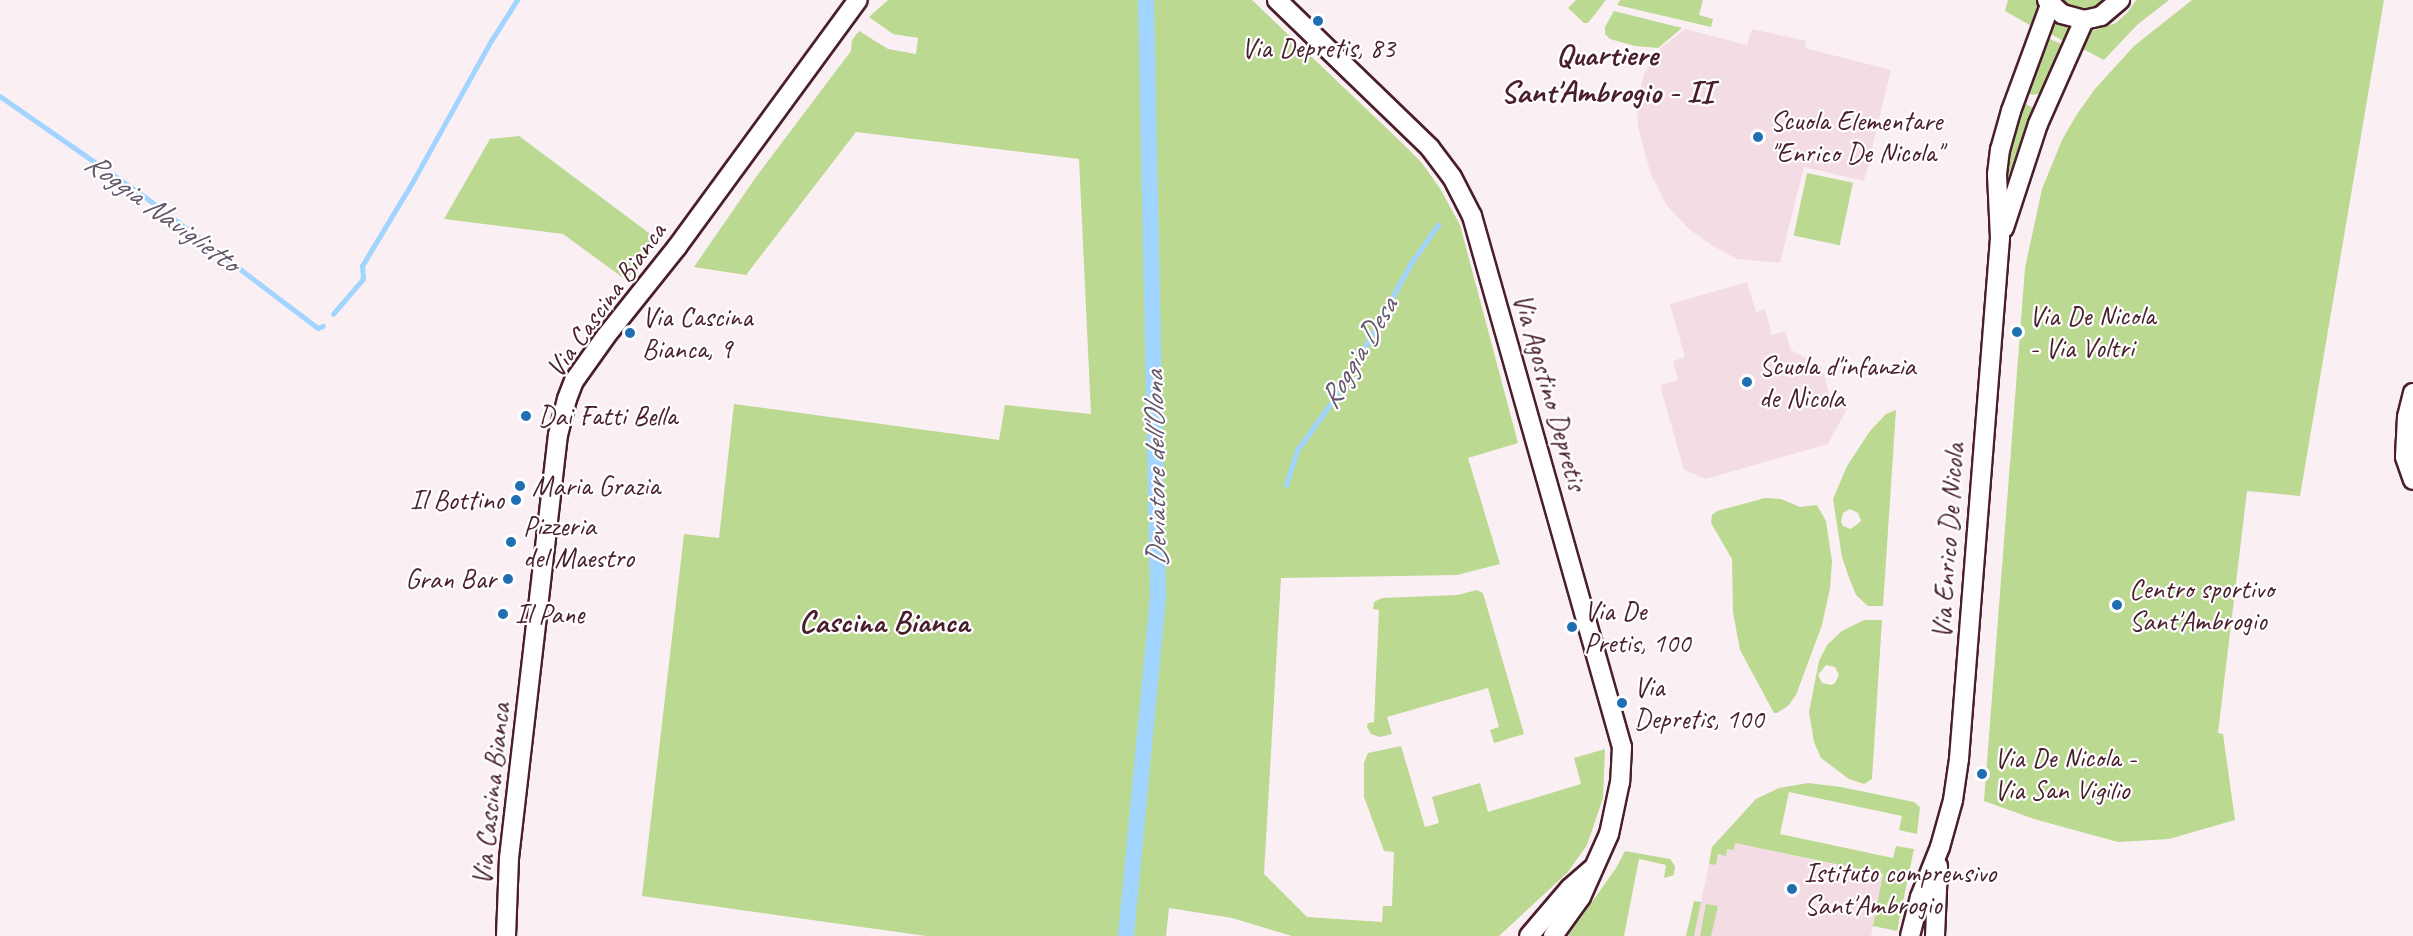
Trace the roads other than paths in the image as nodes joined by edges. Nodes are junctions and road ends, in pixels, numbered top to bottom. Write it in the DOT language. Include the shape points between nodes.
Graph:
graph roads {
  1 [pos="858,0"];
  2 [pos="1277,0"];
  3 [pos="2120,0"];
  4 [pos="2048,2"];
  5 [pos="2084,20"];
  6 [pos="2000,238"];
  7 [pos="2413,393"];
  8 [pos="2413,480"];
  9 [pos="1940,847"];
  10 [pos="1595,866"];
  11 [pos="506,936"];
  12 [pos="1528,936"];
  13 [pos="1552,936"];
  14 [pos="1910,936"];
  15 [pos="1935,936"];
  1 -- 11 [label="street, Via Cascina Bianca" via="677,247 606,336 574,381 567,399 558,435 510,846"];
  2 -- 10 [label="street, Via Agostino Depretis" via="1430,148 1452,177 1472,216 1622,747 1614,816"];
  3 -- 5 [label="street" via="2101,16"];
  4 -- 5 [label="street, Via Enrico De Nicola" via="2067,16"];
  4 -- 6 [label="street, Via Enrico De Nicola" via="2000,150"];
  5 -- 6 [label="street, Via Enrico De Nicola" via="2038,124"];
  6 -- 9 [label="street, Via Enrico De Nicola" via="1959,759"];
  7 -- 8 [label="street" via="2405,457"];
  9 -- 14 [label="street, Via Enrico De Nicola"];
  9 -- 15 [label="street, Via Enrico De Nicola"];
  10 -- 12 [label="street, Via Agostino Depretis" via="1569,888"];
  10 -- 13 [label="street, Via Agostino Depretis" via="1581,897"];
}
